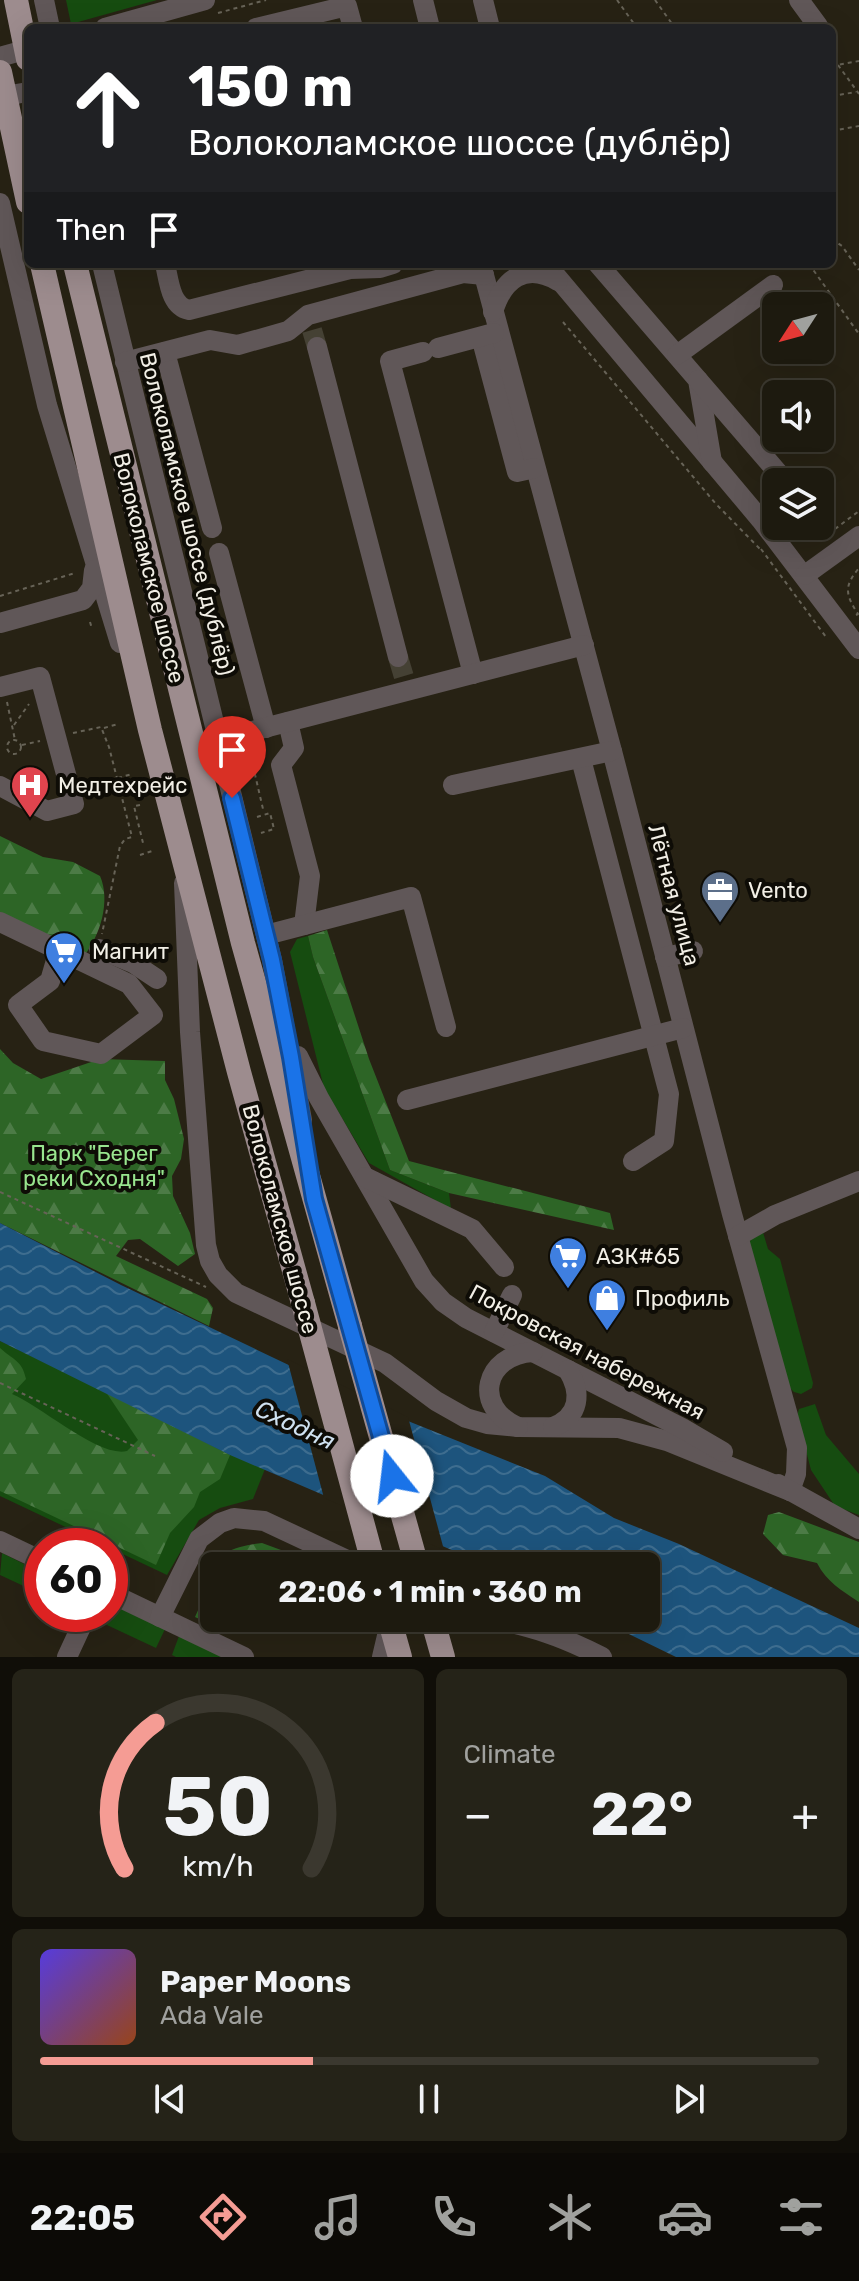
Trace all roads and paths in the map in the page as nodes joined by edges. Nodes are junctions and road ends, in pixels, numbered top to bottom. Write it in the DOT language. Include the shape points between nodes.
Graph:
graph roads {
  1 [pos="16,0"];
  2 [pos="44,0"];
  3 [pos="205,0"];
  4 [pos="423,0"];
  5 [pos="483,0"];
  6 [pos="617,0"];
  7 [pos="655,0"];
  8 [pos="799,0"];
  9 [pos="49,24"];
  10 [pos="119,24"];
  11 [pos="288,24"];
  12 [pos="352,24"];
  13 [pos="429,24"];
  14 [pos="489,24"];
  15 [pos="634,24"];
  16 [pos="672,24"];
  17 [pos="817,24"];
  18 [pos="24,39"];
  19 [pos="24,50"];
  20 [pos="0,57"];
  21 [pos="859,61"];
  22 [pos="838,65"];
  23 [pos="0,72"];
  24 [pos="24,93"];
  25 [pos="858,93"];
  26 [pos="836,96"];
  27 [pos="0,104"];
  28 [pos="859,126"];
  29 [pos="836,130"];
  30 [pos="24,183"];
  31 [pos="0,203"];
  32 [pos="836,242"];
  33 [pos="43,268"];
  34 [pos="76,268"];
  35 [pos="103,268"];
  36 [pos="166,268"];
  37 [pos="343,268"];
  38 [pos="549,268"];
  39 [pos="601,268"];
  40 [pos="812,268"];
  41 [pos="483,270"];
  42 [pos="859,270"];
  43 [pos="563,284"];
  44 [pos="773,285"];
  45 [pos="563,322"];
  46 [pos="491,327"];
  47 [pos="312,331"];
  48 [pos="859,334"];
  49 [pos="165,352"];
  50 [pos="677,355"];
  51 [pos="125,362"];
  52 [pos="698,380"];
  53 [pos="702,403"];
  54 [pos="665,407"];
  55 [pos="712,463"];
  56 [pos="774,468"];
  57 [pos="859,511"];
  58 [pos="212,528"];
  59 [pos="835,529"];
  60 [pos="859,536"];
  61 [pos="760,549"];
  62 [pos="219,553"];
  63 [pos="94,560"];
  64 [pos="76,572"];
  65 [pos="805,575"];
  66 [pos="0,596"];
  67 [pos="76,604"];
  68 [pos="90,622"];
  69 [pos="0,623"];
  70 [pos="92,629"];
  71 [pos="115,629"];
  72 [pos="584,645"];
  73 [pos="859,649"];
  74 [pos="398,657"];
  75 [pos="473,674"];
  76 [pos="42,685"];
  77 [pos="2,687"];
  78 [pos="288,722"];
  79 [pos="118,724"];
  80 [pos="14,726"];
  81 [pos="266,728"];
  82 [pos="101,729"];
  83 [pos="150,730"];
  84 [pos="56,737"];
  85 [pos="15,740"];
  86 [pos="218,740"];
  87 [pos="7,749"];
  88 [pos="0,751"];
  89 [pos="612,751"];
  90 [pos="581,759"];
  91 [pos="245,768"];
  92 [pos="132,774"];
  93 [pos="117,778"];
  94 [pos="453,785"];
  95 [pos="0,786"];
  96 [pos="140,805"];
  97 [pos="263,809"];
  98 [pos="257,817"];
  99 [pos="261,833"];
  100 [pos="143,843"];
  101 [pos="152,851"];
  102 [pos="182,854"];
  103 [pos="140,855"];
  104 [pos="0,923"];
  105 [pos="304,925"];
  106 [pos="266,935"];
  107 [pos="99,949"];
  108 [pos="59,950"];
  109 [pos="693,951"];
  110 [pos="665,957"];
  111 [pos="187,972"];
  112 [pos="282,1012"];
  113 [pos="446,1027"];
  114 [pos="683,1028"];
  115 [pos="654,1035"];
  116 [pos="407,1100"];
  117 [pos="633,1161"];
  118 [pos="365,1177"];
  119 [pos="859,1181"];
  120 [pos="0,1192"];
  121 [pos="314,1199"];
  122 [pos="738,1236"];
  123 [pos="504,1267"];
  124 [pos="214,1291"];
  125 [pos="512,1295"];
  126 [pos="494,1332"];
  127 [pos="533,1352"];
  128 [pos="568,1370"];
  129 [pos="0,1383"];
  130 [pos="518,1427"];
  131 [pos="553,1427"];
  132 [pos="155,1456"];
  133 [pos="790,1491"];
  134 [pos="859,1529"];
  135 [pos="1,1543"];
  136 [pos="330,1552"];
  137 [pos="370,1552"];
  138 [pos="413,1552"];
  139 [pos="24,1553"];
  140 [pos="128,1602"];
  141 [pos="160,1617"];
  142 [pos="79,1632"];
  143 [pos="387,1632"];
  144 [pos="393,1632"];
  145 [pos="436,1632"];
  146 [pos="548,1632"];
  147 [pos="67,1657"];
  148 [pos="244,1657"];
  149 [pos="382,1657"];
  150 [pos="400,1657"];
  151 [pos="443,1657"];
  152 [pos="602,1657"];
  1 -- 18 [label="main road, bridge"];
  2 -- 9 [label="street"];
  3 -- 10 [label="street"];
  4 -- 13 [label="street"];
  5 -- 14 [label="street"];
  6 -- 15 [label="path"];
  7 -- 16 [label="path"];
  8 -- 17 [label="street"];
  11 -- 12 [label="street" via="347,6"];
  19 -- 20 [label="street"];
  21 -- 22 [label="path"];
  22 -- 25 [label="path"];
  23 -- 30 [label="main road, bridge"];
  24 -- 27 [label="street"];
  25 -- 26 [label="path"];
  28 -- 29 [label="path"];
  31 -- 63 [label="street" via="47,405"];
  32 -- 42 [label="path"];
  33 -- 83 [label="main road, Волоколамское шоссе"];
  34 -- 121 [label="main road, Волоколамское шоссе" via="243,943"];
  35 -- 51 [label="street, Волоколамское шоссе (дублёр)"];
  36 -- 37 [label="street" via="174,301 189,310"];
  38 -- 43 [label="street"];
  39 -- 50 [label="street"];
  40 -- 48 [label="path"];
  41 -- 46 [label="street, Лётная улица"];
  41 -- 47 [label="street"];
  43 -- 46 [label="street" via="529,272 510,280 498,295"];
  43 -- 54 [label="street"];
  44 -- 50 [label="street"];
  45 -- 61 [label="path"];
  46 -- 72 [label="street, Лётная улица"];
  46 -- 75 [label="street" via="390,361"];
  47 -- 49 [label="street" via="288,331 238,345 210,340"];
  47 -- 74 [label="street"];
  49 -- 51 [label="street"];
  49 -- 58 [label="street"];
  50 -- 52 [label="street"];
  51 -- 86 [label="street, Волоколамское шоссе (дублёр)"];
  52 -- 53 [label="street"];
  52 -- 56 [label="street"];
  53 -- 54 [label="street" via="678,400"];
  53 -- 55 [label="street"];
  54 -- 55 [label="street"];
  55 -- 65 [label="street"];
  57 -- 59 [label="path"];
  60 -- 65 [label="street"];
  62 -- 81 [label="street"];
  63 -- 67 [label="street" via="92,588"];
  63 -- 71 [label="street"];
  64 -- 66 [label="path"];
  65 -- 73 [label="street"];
  67 -- 69 [label="street"];
  67 -- 71 [label="street" via="99,611"];
  68 -- 70 [label="path"];
  71 -- 83 [label="street"];
  72 -- 75 [label="street"];
  72 -- 89 [label="street, Лётная улица"];
  75 -- 78 [label="street" via="406,684"];
  76 -- 77 [label="street" via="40,677"];
  76 -- 80 [label="path"];
  76 -- 84 [label="street"];
  77 -- 80 [label="path"];
  78 -- 81 [label="street"];
  78 -- 105 [label="street" via="294,748 281,765 310,876"];
  79 -- 82 [label="path"];
  80 -- 85 [label="path"];
  81 -- 86 [label="street"];
  82 -- 84 [label="path"];
  82 -- 93 [label="path"];
  83 -- 102 [label="main road, Волоколамское шоссе"];
  84 -- 95 [label="street" via="74,804 47,811"];
  85 -- 87 [label="path"];
  85 -- 87 [label="path" via="22,745 20,752 13,755"];
  86 -- 106 [label="street, Волоколамское шоссе (дублёр)"];
  87 -- 88 [label="path"];
  89 -- 90 [label="street"];
  89 -- 110 [label="street, Лётная улица"];
  90 -- 94 [label="street"];
  90 -- 115 [label="street"];
  91 -- 97 [label="path" via="253,766"];
  92 -- 93 [label="path"];
  93 -- 107 [label="path" via="132,837 120,846"];
  96 -- 100 [label="path" via="134,806"];
  98 -- 99 [label="path" via="270,813 274,829"];
  101 -- 103 [label="path"];
  102 -- 111 [label="street, Покровская набережная"];
  102 -- 137 [label="main road, Волоколамское шоссе, bridge"];
  104 -- 108 [label="street"];
  105 -- 106 [label="street"];
  105 -- 113 [label="street" via="411,897"];
  106 -- 112 [label="street, Волоколамское шоссе (дублёр)"];
  107 -- 111 [label="street" via="133,963 153,982"];
  108 -- 108 [label="street" via="129,984 153,1015 101,1054 43,1041 18,1005 50,981"];
  109 -- 110 [label="street"];
  110 -- 114 [label="street, Лётная улица"];
  111 -- 130 [label="street, Покровская набережная" via="206,1245 225,1284 248,1300 385,1363 466,1418"];
  112 -- 118 [label="street, Покровская набережная" via="303,1068"];
  112 -- 121 [label="street, Волоколамское шоссе (дублёр)"];
  114 -- 115 [label="street"];
  114 -- 122 [label="street, Лётная улица"];
  115 -- 116 [label="street"];
  115 -- 117 [label="street" via="669,1094 664,1141"];
  118 -- 123 [label="street" via="472,1229"];
  118 -- 126 [label="street, Покровская набережная" via="424,1281 443,1302"];
  119 -- 122 [label="street"];
  120 -- 124 [label="path"];
  121 -- 138 [label="main road, Волоколамское шоссе, bridge"];
  122 -- 133 [label="street, Лётная улица" via="797,1448"];
  125 -- 126 [label="street"];
  126 -- 127 [label="street, Покровская набережная"];
  127 -- 128 [label="street, Покровская набережная"];
  127 -- 130 [label="street" via="498,1365 489,1388 499,1416"];
  128 -- 131 [label="street" via="577,1402 568,1418"];
  128 -- 133 [label="street, Покровская набережная"];
  129 -- 132 [label="path"];
  130 -- 131 [label="street, Покровская набережная"];
  131 -- 133 [label="street, Покровская набережная" via="619,1428 667,1441"];
  133 -- 134 [label="street, Покровская набережная"];
  135 -- 139 [label="street"];
  136 -- 141 [label="street" via="264,1521 234,1518 199,1539"];
  140 -- 141 [label="street"];
  141 -- 148 [label="street"];
  142 -- 147 [label="street"];
  143 -- 149 [label="street"];
  144 -- 150 [label="main road"];
  145 -- 151 [label="main road"];
  146 -- 152 [label="street"];
}
